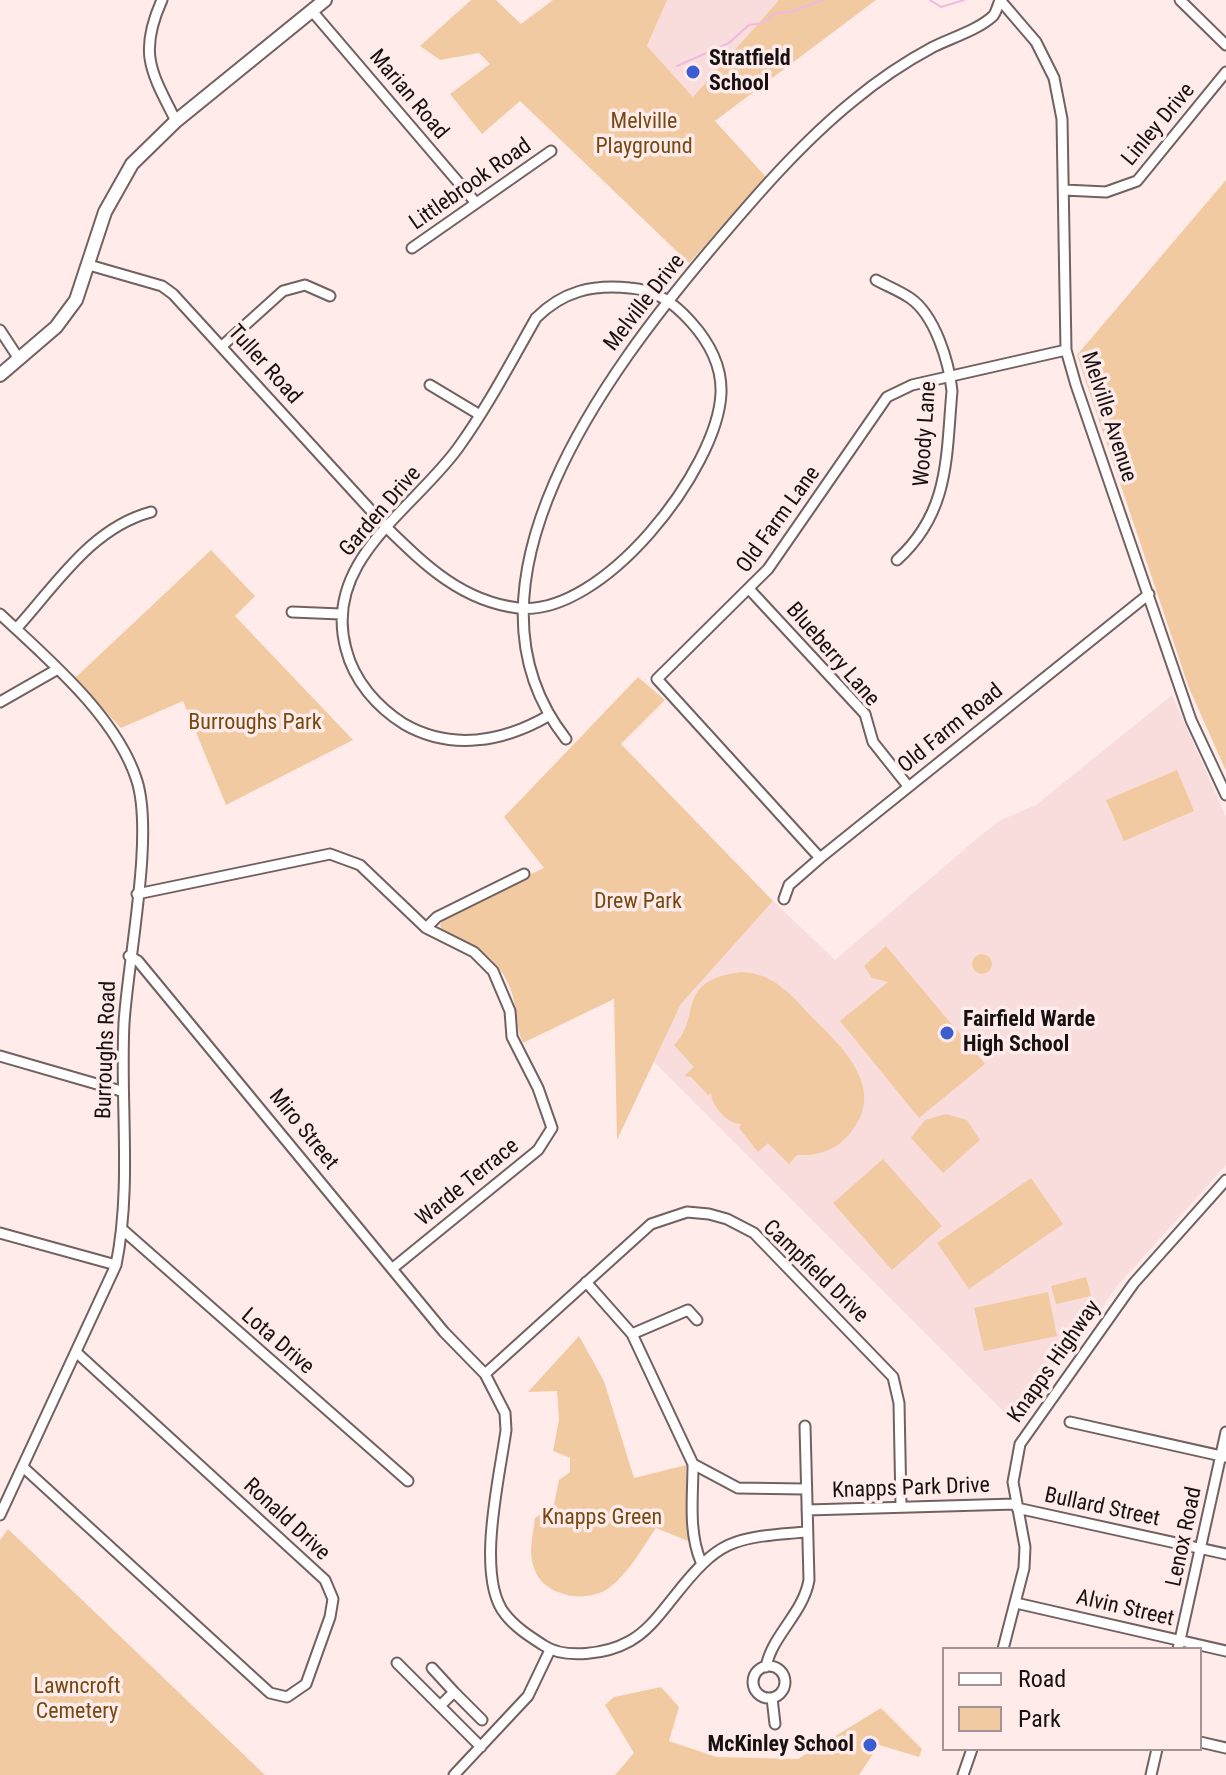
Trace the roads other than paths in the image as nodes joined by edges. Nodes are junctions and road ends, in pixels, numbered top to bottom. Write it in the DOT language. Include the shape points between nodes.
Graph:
graph roads {
  1 [pos="162,0"];
  2 [pos="325,0"];
  3 [pos="1000,0"];
  4 [pos="1180,0"];
  5 [pos="312,11"];
  6 [pos="1226,45"];
  7 [pos="1226,72"];
  8 [pos="176,121"];
  9 [pos="551,151"];
  10 [pos="1064,190"];
  11 [pos="476,203"];
  12 [pos="412,248"];
  13 [pos="89,265"];
  14 [pos="876,280"];
  15 [pos="330,296"];
  16 [pos="668,300"];
  17 [pos="0,330"];
  18 [pos="222,346"];
  19 [pos="1066,350"];
  20 [pos="19,359"];
  21 [pos="0,375"];
  22 [pos="950,375"];
  23 [pos="430,385"];
  24 [pos="480,415"];
  25 [pos="151,512"];
  26 [pos="387,528"];
  27 [pos="897,560"];
  28 [pos="750,590"];
  29 [pos="1149,594"];
  30 [pos="522,609"];
  31 [pos="292,612"];
  32 [pos="0,614"];
  33 [pos="341,614"];
  34 [pos="16,629"];
  35 [pos="56,670"];
  36 [pos="0,702"];
  37 [pos="548,716"];
  38 [pos="566,739"];
  39 [pos="908,786"];
  40 [pos="1226,795"];
  41 [pos="820,858"];
  42 [pos="524,874"];
  43 [pos="137,894"];
  44 [pos="784,899"];
  45 [pos="426,928"];
  46 [pos="129,956"];
  47 [pos="0,1056"];
  48 [pos="121,1091"];
  49 [pos="1226,1180"];
  50 [pos="123,1230"];
  51 [pos="0,1233"];
  52 [pos="116,1265"];
  53 [pos="393,1268"];
  54 [pos="586,1282"];
  55 [pos="697,1320"];
  56 [pos="632,1334"];
  57 [pos="76,1352"];
  58 [pos="485,1374"];
  59 [pos="1070,1422"];
  60 [pos="805,1426"];
  61 [pos="1226,1432"];
  62 [pos="1224,1457"];
  63 [pos="693,1464"];
  64 [pos="23,1467"];
  65 [pos="408,1481"];
  66 [pos="804,1489"];
  67 [pos="901,1506"];
  68 [pos="1016,1506"];
  69 [pos="807,1510"];
  70 [pos="0,1515"];
  71 [pos="806,1532"];
  72 [pos="1201,1548"];
  73 [pos="1226,1554"];
  74 [pos="701,1562"];
  75 [pos="1016,1603"];
  76 [pos="1179,1644"];
  77 [pos="1004,1647"];
  78 [pos="1199,1647"];
  79 [pos="1202,1647"];
  80 [pos="550,1650"];
  81 [pos="1226,1651"];
  82 [pos="397,1663"];
  83 [pos="766,1667"];
  84 [pos="432,1668"];
  85 [pos="454,1692"];
  86 [pos="772,1698"];
  87 [pos="440,1706"];
  88 [pos="482,1720"];
  89 [pos="775,1724"];
  90 [pos="1202,1742"];
  91 [pos="481,1747"];
  92 [pos="1226,1748"];
  93 [pos="971,1751"];
  94 [pos="1157,1751"];
  95 [pos="454,1775"];
  96 [pos="963,1775"];
  97 [pos="1151,1775"];
  1 -- 8 [label="street" via="149,28 147,57"];
  2 -- 5 [label="main road"];
  3 -- 10 [label="street, Melville Avenue" via="1036,42 1054,78 1062,119"];
  3 -- 16 [label="street, Melville Drive" via="994,16 914,58 852,101 784,166"];
  4 -- 6 [label="street"];
  5 -- 8 [label="main road"];
  5 -- 11 [label="street, Marian Road"];
  7 -- 10 [label="street, Linley Drive" via="1137,181 1106,192"];
  8 -- 13 [label="main road" via="132,164 105,212"];
  9 -- 11 [label="street, Littlebrook Road"];
  10 -- 19 [label="street, Melville Avenue"];
  11 -- 12 [label="street, Littlebrook Road"];
  13 -- 18 [label="street, Tuller Road" via="162,286"];
  13 -- 20 [label="main road" via="76,300 56,327"];
  14 -- 22 [label="street, Woody Lane" via="912,299 927,315"];
  15 -- 18 [label="street" via="305,285 283,291"];
  16 -- 24 [label="street, Garden Drive" via="639,289 606,286 557,300 536,318"];
  16 -- 30 [label="street, Melville Drive" via="613,375 569,448 540,518"];
  16 -- 30 [label="street" via="709,342 719,373 719,407 699,459 681,494 603,578 558,603"];
  17 -- 20 [label="street"];
  18 -- 26 [label="street, Tuller Road"];
  19 -- 22 [label="street, Old Farm Lane"];
  19 -- 29 [label="street, Melville Avenue"];
  20 -- 21 [label="main road"];
  22 -- 27 [label="street, Woody Lane" via="939,504 914,545"];
  22 -- 28 [label="street, Old Farm Lane" via="887,397"];
  23 -- 24 [label="street"];
  24 -- 26 [label="street, Garden Drive" via="440,471"];
  25 -- 34 [label="street" via="128,518 67,567"];
  26 -- 30 [label="street, Tuller Road" via="452,587"];
  26 -- 33 [label="street, Garden Drive" via="348,579"];
  28 -- 39 [label="street, Blueberry Lane" via="865,714 873,742"];
  28 -- 41 [label="street, Old Farm Lane" via="657,679"];
  29 -- 39 [label="street, Old Farm Road"];
  29 -- 40 [label="street, Melville Avenue" via="1191,720"];
  30 -- 37 [label="street, Melville Drive" via="528,665"];
  31 -- 33 [label="street"];
  32 -- 34 [label="street, Burroughs Road"];
  33 -- 37 [label="street, Garden Drive" via="349,663 364,688 403,723 427,735 454,742 495,738"];
  34 -- 35 [label="street, Burroughs Road"];
  35 -- 36 [label="street"];
  35 -- 43 [label="street, Burroughs Road" via="107,723 138,783 142,822"];
  37 -- 38 [label="street, Melville Drive"];
  39 -- 41 [label="street, Old Farm Road"];
  41 -- 44 [label="street, Old Farm Road" via="789,885"];
  42 -- 45 [label="street" via="437,917"];
  43 -- 45 [label="street, Warde Terrace" via="330,854 360,865"];
  43 -- 46 [label="street, Burroughs Road"];
  45 -- 53 [label="street, Warde Terrace" via="474,952 493,971 510,1011 512,1037 552,1128 538,1150"];
  46 -- 48 [label="street, Burroughs Road"];
  46 -- 53 [label="street, Miro Street" via="208,1043"];
  47 -- 48 [label="street"];
  48 -- 50 [label="street, Burroughs Road"];
  49 -- 68 [label="street, Knapps Highway" via="1134,1283 1030,1425 1016,1461"];
  50 -- 52 [label="street, Burroughs Road"];
  50 -- 65 [label="street, Lota Drive"];
  51 -- 52 [label="street"];
  52 -- 57 [label="street, Burroughs Road"];
  53 -- 58 [label="street, Miro Street"];
  54 -- 56 [label="street"];
  54 -- 58 [label="street, Campfield Drive"];
  54 -- 67 [label="street, Campfield Drive" via="651,1224 668,1216 709,1214 754,1233 893,1377 899,1403"];
  55 -- 56 [label="street" via="688,1310"];
  56 -- 63 [label="street"];
  57 -- 64 [label="street, Burroughs Road"];
  57 -- 64 [label="street, Ronald Drive" via="325,1580 333,1599 330,1617 306,1684 287,1697 270,1693"];
  58 -- 80 [label="street, Miro Street" via="505,1413 490,1563 493,1588 503,1612"];
  59 -- 62 [label="street"];
  60 -- 66 [label="street"];
  61 -- 62 [label="street, Lenox Road"];
  62 -- 72 [label="street, Lenox Road"];
  63 -- 66 [label="street" via="738,1488"];
  63 -- 74 [label="street" via="694,1546"];
  64 -- 70 [label="street, Burroughs Road"];
  66 -- 69 [label="street"];
  67 -- 68 [label="street, Knapps Park Drive"];
  67 -- 69 [label="street, Knapps Park Drive"];
  68 -- 72 [label="street, Bullard Street"];
  68 -- 75 [label="street, Knapps Highway" via="1025,1547"];
  69 -- 71 [label="street"];
  71 -- 74 [label="street" via="750,1536"];
  71 -- 83 [label="street" via="806,1598"];
  72 -- 73 [label="street, Bullard Street"];
  72 -- 76 [label="street, Lenox Road"];
  74 -- 80 [label="street" via="658,1617 632,1640 590,1653"];
  75 -- 76 [label="street, Alvin Street"];
  75 -- 77 [label="street, Knapps Highway"];
  76 -- 78 [label="street, Alvin Street"];
  79 -- 81 [label="street, Alvin Street"];
  80 -- 91 [label="street" via="528,1696"];
  82 -- 87 [label="street"];
  83 -- 86 [label="street" via="756,1674 754,1684 758,1693"];
  83 -- 86 [label="street" via="781,1671 785,1681 783,1691"];
  84 -- 85 [label="street"];
  85 -- 87 [label="street"];
  85 -- 88 [label="street"];
  86 -- 89 [label="street"];
  87 -- 91 [label="street"];
  90 -- 92 [label="street"];
  91 -- 95 [label="street"];
  93 -- 96 [label="street"];
  94 -- 97 [label="street"];
}
